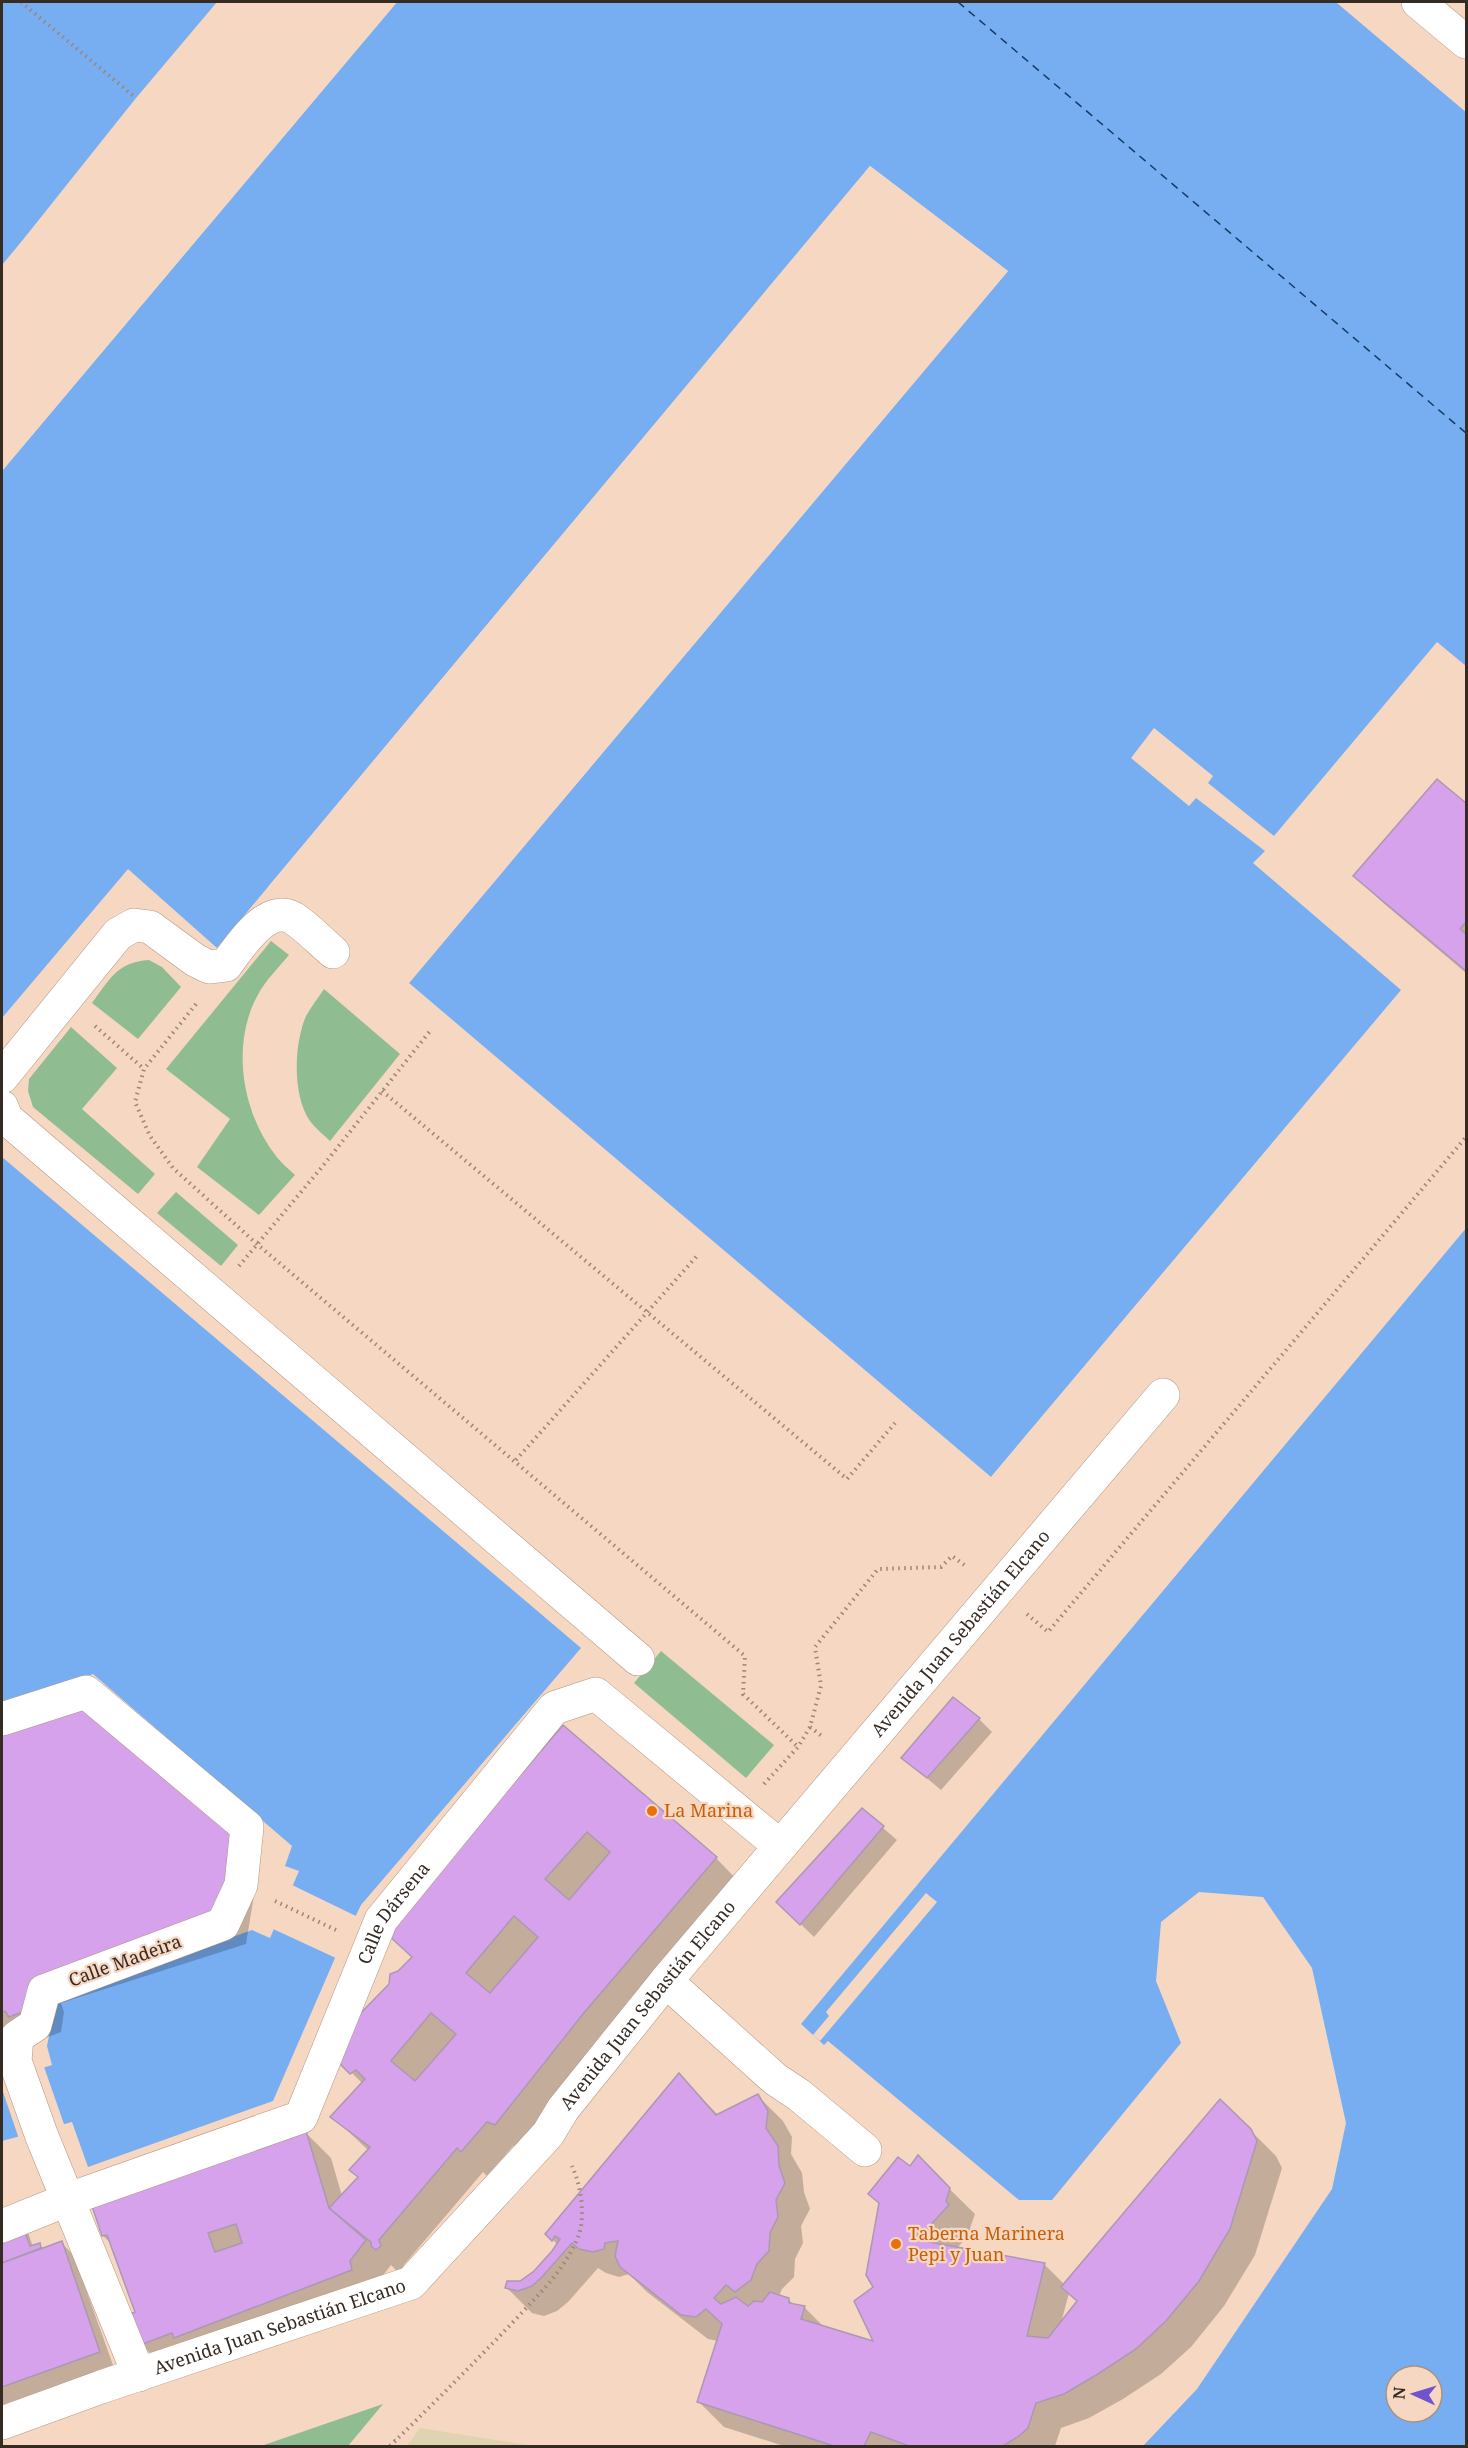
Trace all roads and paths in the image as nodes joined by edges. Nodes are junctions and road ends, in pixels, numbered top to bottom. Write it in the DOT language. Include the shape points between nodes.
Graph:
graph roads {
  1 [pos="21,2"];
  2 [pos="1418,2"];
  3 [pos="1467,42"];
  4 [pos="136,98"];
  5 [pos="333,951"];
  6 [pos="209,967"];
  7 [pos="64,1000"];
  8 [pos="430,1031"];
  9 [pos="144,1069"];
  10 [pos="2,1077"];
  11 [pos="382,1091"];
  12 [pos="2,1107"];
  13 [pos="258,1245"];
  14 [pos="697,1256"];
  15 [pos="213,1295"];
  16 [pos="647,1312"];
  17 [pos="1163,1395"];
  18 [pos="895,1423"];
  19 [pos="516,1461"];
  20 [pos="638,1659"];
  21 [pos="2,1719"];
  22 [pos="798,1747"];
  23 [pos="780,1846"];
  24 [pos="271,1899"];
  25 [pos="343,1933"];
  26 [pos="666,1981"];
  27 [pos="548,2134"];
  28 [pos="865,2150"];
  29 [pos="69,2199"];
  30 [pos="2,2226"];
  31 [pos="139,2375"];
  32 [pos="2,2422"];
  33 [pos="390,2446"];
  1 -- 4 [label="path"];
  2 -- 3 [label="street"];
  5 -- 6 [label="street" via="292,918 279,914 267,918 226,965"];
  6 -- 7 [label="street" via="150,927 134,925 118,934"];
  6 -- 9 [label="path" via="208,988"];
  7 -- 9 [label="path"];
  7 -- 10 [label="street"];
  8 -- 11 [label="path"];
  9 -- 13 [label="path" via="135,1102 150,1136 173,1168"];
  11 -- 13 [label="path"];
  11 -- 16 [label="path"];
  12 -- 15 [label="street" via="6,1118"];
  13 -- 15 [label="path"];
  13 -- 19 [label="path"];
  14 -- 16 [label="path"];
  15 -- 20 [label="street"];
  16 -- 18 [label="path" via="847,1479"];
  16 -- 19 [label="path"];
  17 -- 23 [label="street, Avenida Juan Sebastián Elcano"];
  19 -- 22 [label="path" via="746,1656 743,1695"];
  21 -- 29 [label="street, Calle Madeira" via="86,1692 247,1827 241,1885 223,1924 44,1991 35,2025 17,2037 15,2061"];
  23 -- 26 [label="street, Avenida Juan Sebastián Elcano"];
  23 -- 29 [label="street, Calle Dársena" via="596,1694 555,1708 381,1920 301,2117"];
  24 -- 25 [label="path"];
  26 -- 27 [label="street, Avenida Juan Sebastián Elcano" via="563,2109"];
  26 -- 28 [label="street" via="775,2079"];
  27 -- 31 [label="street, Avenida Juan Sebastián Elcano" via="411,2283"];
  27 -- 33 [label="path" via="569,2160 578,2180 581,2202 579,2234 563,2269"];
  29 -- 30 [label="street, Calle Dársena"];
  29 -- 31 [label="street, Calle Madeira"];
  31 -- 32 [label="street, Avenida Juan Sebastián Elcano"];
}
